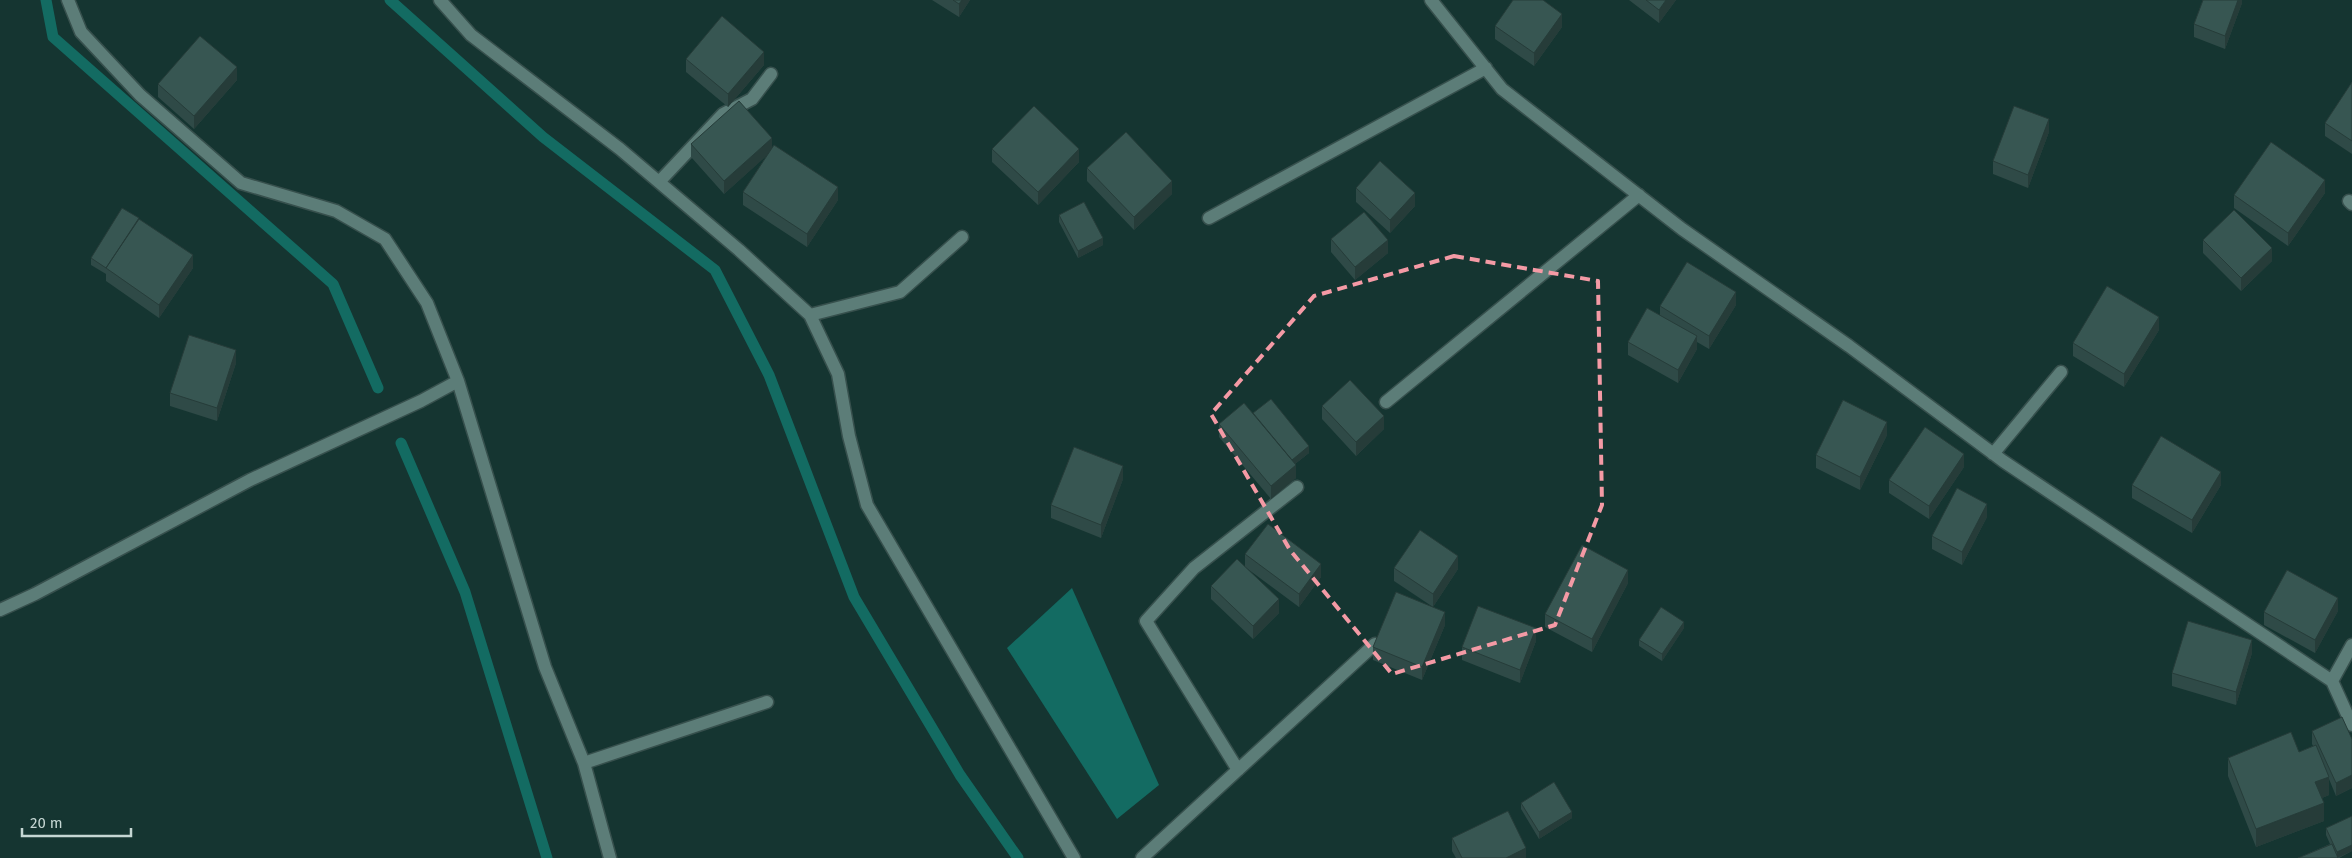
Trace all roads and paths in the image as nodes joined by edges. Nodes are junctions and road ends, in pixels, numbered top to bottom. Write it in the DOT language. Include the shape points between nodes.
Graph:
graph roads {
  1 [pos="68,0"];
  2 [pos="440,0"];
  3 [pos="1430,0"];
  4 [pos="1486,68"];
  5 [pos="771,74"];
  6 [pos="659,182"];
  7 [pos="1638,195"];
  8 [pos="1209,218"];
  9 [pos="962,237"];
  10 [pos="810,315"];
  11 [pos="2061,372"];
  12 [pos="458,381"];
  13 [pos="1386,402"];
  14 [pos="1993,454"];
  15 [pos="1298,487"];
  16 [pos="0,610"];
  17 [pos="1374,644"];
  18 [pos="2352,645"];
  19 [pos="2332,681"];
  20 [pos="767,702"];
  21 [pos="2352,725"];
  22 [pos="584,763"];
  23 [pos="1238,770"];
  24 [pos="610,858"];
  25 [pos="1074,858"];
  26 [pos="1142,858"];
  1 -- 12 [label="street" via="81,32 140,95 241,183 336,210 385,239 427,303"];
  2 -- 6 [label="street" via="471,35"];
  3 -- 4 [label="street"];
  4 -- 7 [label="street" via="1502,90"];
  4 -- 8 [label="street"];
  5 -- 6 [label="street" via="752,99 723,114"];
  6 -- 10 [label="street" via="740,250"];
  7 -- 13 [label="street"];
  7 -- 14 [label="street" via="1850,346"];
  9 -- 10 [label="street" via="900,292"];
  10 -- 25 [label="street" via="838,374 849,436 867,505"];
  11 -- 14 [label="street"];
  12 -- 16 [label="street" via="250,480"];
  12 -- 22 [label="street" via="545,667"];
  14 -- 19 [label="street"];
  15 -- 23 [label="street" via="1194,568 1146,621"];
  17 -- 23 [label="street"];
  18 -- 19 [label="street"];
  19 -- 21 [label="street"];
  20 -- 22 [label="street"];
  22 -- 24 [label="street"];
  23 -- 26 [label="street"];
}
